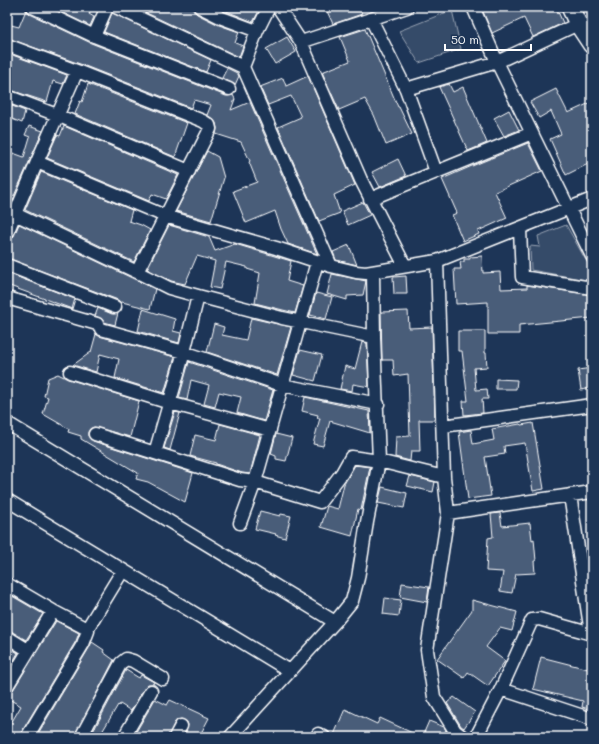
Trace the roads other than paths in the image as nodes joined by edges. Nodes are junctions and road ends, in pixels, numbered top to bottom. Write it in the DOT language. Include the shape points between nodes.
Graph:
graph roads {
  1 [pos="33,7"];
  2 [pos="107,7"];
  3 [pos="116,7"];
  4 [pos="200,7"];
  5 [pos="269,7"];
  6 [pos="278,7"];
  7 [pos="407,7"];
  8 [pos="473,7"];
  9 [pos="570,7"];
  10 [pos="371,19"];
  11 [pos="578,24"];
  12 [pos="257,30"];
  13 [pos="94,36"];
  14 [pos="301,42"];
  15 [pos="7,45"];
  16 [pos="592,45"];
  17 [pos="497,62"];
  18 [pos="243,67"];
  19 [pos="77,71"];
  20 [pos="230,89"];
  21 [pos="406,89"];
  22 [pos="7,96"];
  23 [pos="57,115"];
  24 [pos="532,133"];
  25 [pos="37,162"];
  26 [pos="189,172"];
  27 [pos="436,172"];
  28 [pos="370,198"];
  29 [pos="592,199"];
  30 [pos="569,208"];
  31 [pos="16,214"];
  32 [pos="165,216"];
  33 [pos="520,229"];
  34 [pos="7,233"];
  35 [pos="592,256"];
  36 [pos="437,261"];
  37 [pos="317,262"];
  38 [pos="7,265"];
  39 [pos="330,266"];
  40 [pos="405,266"];
  41 [pos="137,272"];
  42 [pos="373,272"];
  43 [pos="592,288"];
  44 [pos="198,296"];
  45 [pos="7,298"];
  46 [pos="115,307"];
  47 [pos="300,322"];
  48 [pos="374,338"];
  49 [pos="184,352"];
  50 [pos="70,372"];
  51 [pos="282,385"];
  52 [pos="170,403"];
  53 [pos="378,404"];
  54 [pos="592,405"];
  55 [pos="7,423"];
  56 [pos="443,426"];
  57 [pos="270,430"];
  58 [pos="95,434"];
  59 [pos="155,452"];
  60 [pos="379,461"];
  61 [pos="444,477"];
  62 [pos="255,482"];
  63 [pos="592,492"];
  64 [pos="570,496"];
  65 [pos="7,500"];
  66 [pos="448,513"];
  67 [pos="240,523"];
  68 [pos="123,570"];
  69 [pos="7,584"];
  70 [pos="53,611"];
  71 [pos="335,622"];
  72 [pos="87,629"];
  73 [pos="592,633"];
  74 [pos="7,637"];
  75 [pos="28,650"];
  76 [pos="290,671"];
  77 [pos="162,679"];
  78 [pos="7,686"];
  79 [pos="501,689"];
  80 [pos="151,691"];
  81 [pos="592,719"];
  82 [pos="181,726"];
  83 [pos="27,737"];
  84 [pos="81,737"];
  85 [pos="124,737"];
  86 [pos="175,737"];
  87 [pos="230,737"];
  88 [pos="463,737"];
  89 [pos="476,737"];
  1 -- 13 [label="street"];
  2 -- 13 [label="street"];
  3 -- 18 [label="street"];
  4 -- 12 [label="street"];
  5 -- 12 [label="street"];
  6 -- 14 [label="street"];
  7 -- 10 [label="street"];
  8 -- 17 [label="street"];
  9 -- 11 [label="main road"];
  10 -- 14 [label="street"];
  10 -- 21 [label="street"];
  11 -- 16 [label="main road"];
  11 -- 17 [label="street"];
  12 -- 18 [label="street"];
  13 -- 20 [label="street"];
  14 -- 28 [label="street"];
  15 -- 19 [label="street"];
  17 -- 21 [label="street"];
  17 -- 24 [label="street"];
  18 -- 39 [label="street"];
  19 -- 23 [label="street"];
  19 -- 26 [label="street" via="209,125 210,129"];
  21 -- 27 [label="street"];
  22 -- 23 [label="street"];
  23 -- 25 [label="street"];
  23 -- 26 [label="street"];
  24 -- 27 [label="street"];
  24 -- 30 [label="street"];
  25 -- 31 [label="street"];
  25 -- 32 [label="street"];
  26 -- 32 [label="street"];
  27 -- 28 [label="street"];
  28 -- 40 [label="street"];
  29 -- 30 [label="street"];
  30 -- 33 [label="street"];
  30 -- 35 [label="street"];
  31 -- 34 [label="street"];
  31 -- 41 [label="street"];
  32 -- 37 [label="street"];
  32 -- 41 [label="street"];
  33 -- 36 [label="street"];
  33 -- 43 [label="street" via="522,277"];
  36 -- 40 [label="street"];
  36 -- 56 [label="street"];
  37 -- 39 [label="street"];
  37 -- 47 [label="street"];
  38 -- 46 [label="street"];
  39 -- 42 [label="street" via="356,272"];
  40 -- 42 [label="street"];
  41 -- 44 [label="street" via="169,288"];
  42 -- 48 [label="street"];
  44 -- 47 [label="street"];
  44 -- 49 [label="street"];
  45 -- 49 [label="street"];
  47 -- 48 [label="street"];
  47 -- 51 [label="street"];
  48 -- 53 [label="street"];
  49 -- 51 [label="street"];
  49 -- 52 [label="street"];
  50 -- 52 [label="street"];
  51 -- 53 [label="street"];
  51 -- 57 [label="street"];
  52 -- 57 [label="street"];
  52 -- 59 [label="street"];
  53 -- 60 [label="street"];
  54 -- 56 [label="street"];
  55 -- 71 [label="street"];
  56 -- 61 [label="street"];
  57 -- 62 [label="street"];
  58 -- 59 [label="street"];
  59 -- 62 [label="street" via="240,480"];
  60 -- 61 [label="street"];
  60 -- 62 [label="street" via="351,457 320,502"];
  60 -- 71 [label="street" via="352,601"];
  61 -- 66 [label="street"];
  62 -- 67 [label="street"];
  63 -- 64 [label="street"];
  64 -- 66 [label="street"];
  64 -- 73 [label="street"];
  65 -- 68 [label="street"];
  66 -- 88 [label="street" via="428,650 434,697 456,731"];
  68 -- 72 [label="street"];
  68 -- 76 [label="street"];
  69 -- 70 [label="street"];
  70 -- 72 [label="street"];
  70 -- 75 [label="street"];
  71 -- 76 [label="street"];
  72 -- 83 [label="street" via="83,644"];
  73 -- 79 [label="street" via="539,619 532,620"];
  74 -- 75 [label="street"];
  75 -- 78 [label="street"];
  76 -- 87 [label="street"];
  77 -- 84 [label="street" via="126,659 121,663"];
  79 -- 81 [label="street"];
  79 -- 89 [label="street"];
  80 -- 85 [label="street"];
  82 -- 86 [label="street"];
}
